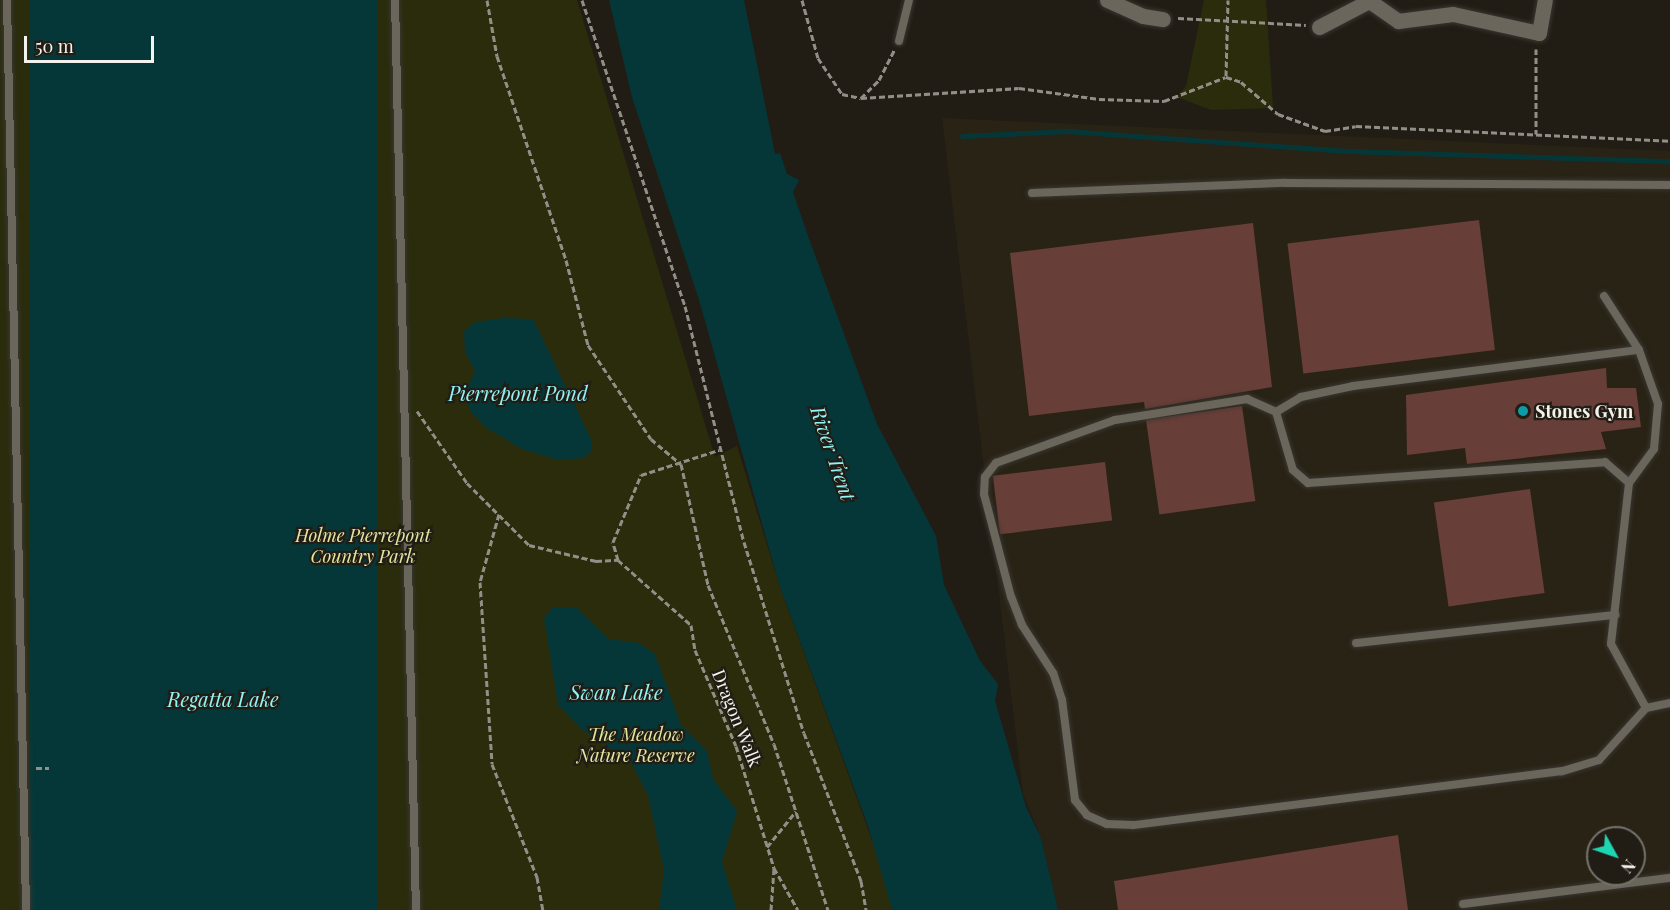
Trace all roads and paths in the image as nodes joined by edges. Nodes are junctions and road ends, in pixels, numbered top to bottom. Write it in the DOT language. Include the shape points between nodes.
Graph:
graph roads {
  1 [pos="7,0"];
  2 [pos="395,0"];
  3 [pos="487,0"];
  4 [pos="582,0"];
  5 [pos="802,0"];
  6 [pos="909,0"];
  7 [pos="1107,0"];
  8 [pos="1228,0"];
  9 [pos="1545,0"];
  10 [pos="1369,1"];
  11 [pos="1227,18"];
  12 [pos="1163,19"];
  13 [pos="1319,27"];
  14 [pos="1539,33"];
  15 [pos="900,41"];
  16 [pos="1226,77"];
  17 [pos="861,98"];
  18 [pos="1536,134"];
  19 [pos="1670,141"];
  20 [pos="1670,185"];
  21 [pos="1032,193"];
  22 [pos="1604,296"];
  23 [pos="1639,350"];
  24 [pos="404,377"];
  25 [pos="1276,412"];
  26 [pos="719,450"];
  27 [pos="681,464"];
  28 [pos="1629,483"];
  29 [pos="499,514"];
  30 [pos="618,560"];
  31 [pos="1615,615"];
  32 [pos="1356,643"];
  33 [pos="1670,703"];
  34 [pos="1646,708"];
  35 [pos="796,811"];
  36 [pos="767,847"];
  37 [pos="774,868"];
  38 [pos="1670,878"];
  39 [pos="826,904"];
  40 [pos="1463,904"];
  41 [pos="26,910"];
  42 [pos="416,910"];
  43 [pos="543,910"];
  44 [pos="771,910"];
  45 [pos="798,910"];
  46 [pos="823,910"];
  47 [pos="828,910"];
  48 [pos="866,910"];
  1 -- 41 [label="lane"];
  2 -- 24 [label="lane"];
  3 -- 27 [label="path" via="497,56 566,260 588,345 651,439"];
  4 -- 26 [label="path" via="607,64 656,228 685,306"];
  5 -- 17 [label="path" via="818,58 842,94"];
  6 -- 15 [label="lane"];
  7 -- 12 [label="street" via="1143,16"];
  8 -- 11 [label="path"];
  9 -- 14 [label="street"];
  10 -- 13 [label="street"];
  10 -- 14 [label="street" via="1398,21 1453,14"];
  11 -- 12 [label="path"];
  11 -- 13 [label="path"];
  11 -- 16 [label="path"];
  14 -- 18 [label="path" via="1533,95"];
  15 -- 17 [label="path" via="879,80"];
  16 -- 17 [label="path" via="1164,101 1099,99 1019,88"];
  16 -- 18 [label="path" via="1241,82 1278,114 1325,131 1356,126"];
  18 -- 19 [label="path"];
  20 -- 21 [label="lane" via="1285,183"];
  22 -- 23 [label="lane"];
  23 -- 25 [label="lane" via="1353,386 1301,397"];
  23 -- 28 [label="lane" via="1659,404 1658,424 1654,449"];
  24 -- 29 [label="path" via="440,450"];
  24 -- 42 [label="lane"];
  25 -- 28 [label="lane" via="1293,470 1308,483 1605,462"];
  25 -- 34 [label="lane" via="1247,399 1138,414 1005,460 985,477 984,494 1011,597 1022,625 1053,673 1062,700 1075,800 1087,815 1107,824 1133,825 1562,771 1599,760"];
  26 -- 27 [label="path"];
  26 -- 48 [label="path" via="804,733 861,881"];
  27 -- 30 [label="path" via="641,475 613,542"];
  27 -- 35 [label="path" via="708,585 774,744"];
  28 -- 31 [label="lane"];
  29 -- 30 [label="path" via="528,544 596,561"];
  29 -- 43 [label="path" via="480,582 492,764 537,878"];
  30 -- 36 [label="path, Dragon Walk" via="691,625 695,650 736,746"];
  31 -- 32 [label="lane"];
  31 -- 34 [label="lane" via="1611,644"];
  33 -- 34 [label="lane"];
  35 -- 36 [label="path"];
  35 -- 39 [label="path"];
  36 -- 37 [label="path, Dragon Walk"];
  37 -- 44 [label="path"];
  37 -- 45 [label="path, Dragon Walk"];
  38 -- 40 [label="lane"];
  39 -- 46 [label="path"];
  39 -- 47 [label="path"];
}
